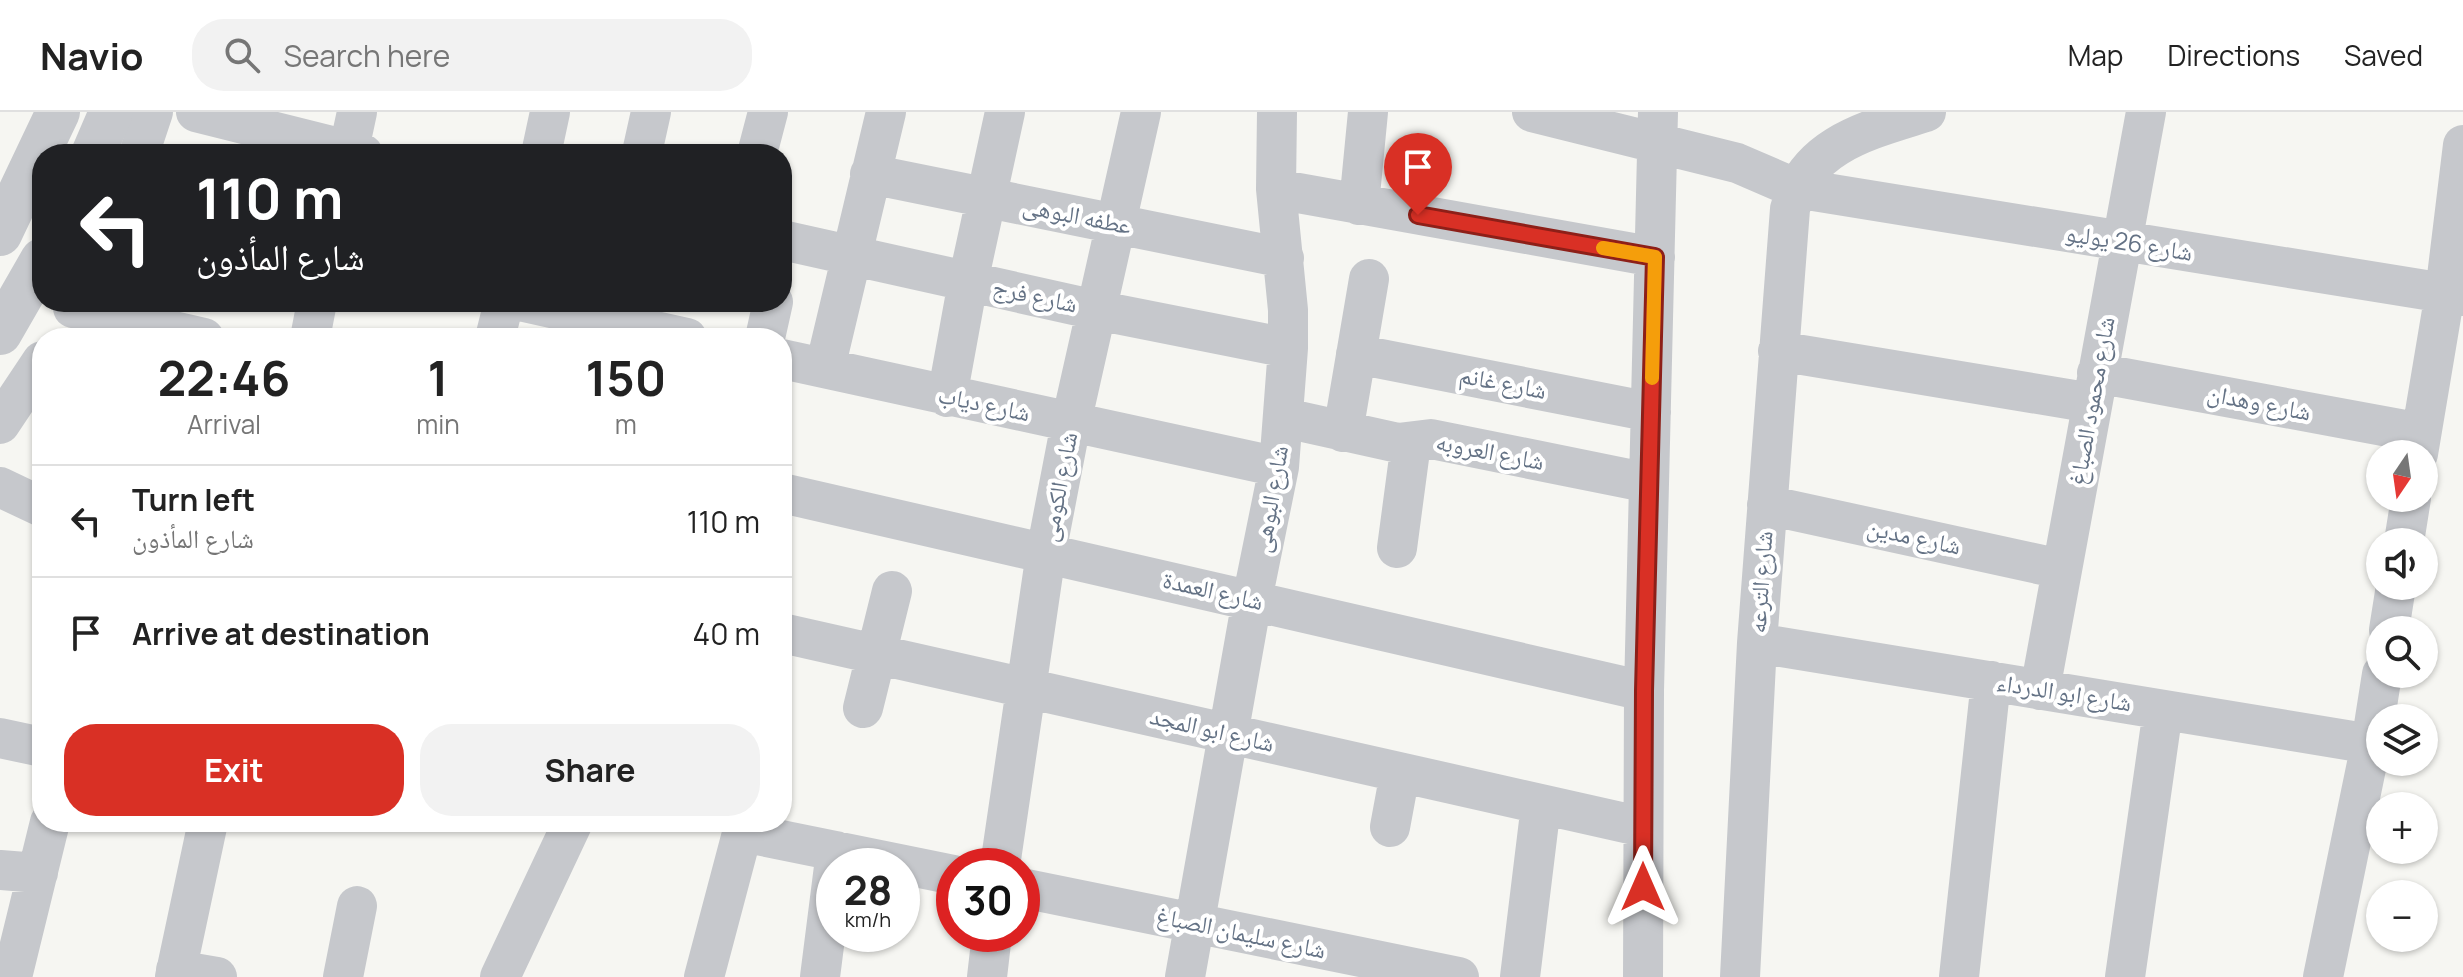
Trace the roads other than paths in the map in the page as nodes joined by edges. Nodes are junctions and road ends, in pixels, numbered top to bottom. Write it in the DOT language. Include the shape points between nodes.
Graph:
graph roads {
  1 [pos="58,112"];
  2 [pos="111,112"];
  3 [pos="153,112"];
  4 [pos="196,112"];
  5 [pos="357,112"];
  6 [pos="550,112"];
  7 [pos="768,112"];
  8 [pos="886,112"];
  9 [pos="1005,112"];
  10 [pos="1141,112"];
  11 [pos="1277,112"];
  12 [pos="1368,112"];
  13 [pos="1532,112"];
  14 [pos="1926,112"];
  15 [pos="2146,112"];
  16 [pos="1658,127"];
  17 [pos="43,144"];
  18 [pos="97,144"];
  19 [pos="142,144"];
  20 [pos="319,144"];
  21 [pos="354,144"];
  22 [pos="543,144"];
  23 [pos="760,144"];
  24 [pos="2463,145"];
  25 [pos="32,167"];
  26 [pos="870,174"];
  27 [pos="1795,188"];
  28 [pos="1276,189"];
  29 [pos="986,198"];
  30 [pos="1359,205"];
  31 [pos="1116,224"];
  32 [pos="0,234"];
  33 [pos="2121,242"];
  34 [pos="792,250"];
  35 [pos="850,255"];
  36 [pos="1655,257"];
  37 [pos="1284,258"];
  38 [pos="32,277"];
  39 [pos="1369,279"];
  40 [pos="968,282"];
  41 [pos="2454,295"];
  42 [pos="1096,310"];
  43 [pos="569,312"];
  44 [pos="68,316"];
  45 [pos="181,327"];
  46 [pos="642,328"];
  47 [pos="0,333"];
  48 [pos="1288,348"];
  49 [pos="1778,351"];
  50 [pos="1356,354"];
  51 [pos="792,361"];
  52 [pos="825,368"];
  53 [pos="32,376"];
  54 [pos="2094,388"];
  55 [pos="947,397"];
  56 [pos="1651,412"];
  57 [pos="1285,418"];
  58 [pos="1071,423"];
  59 [pos="0,424"];
  60 [pos="1343,432"];
  61 [pos="2397,440"];
  62 [pos="2421,440"];
  63 [pos="1411,443"];
  64 [pos="1279,467"];
  65 [pos="1649,483"];
  66 [pos="0,487"];
  67 [pos="792,495"];
  68 [pos="32,502"];
  69 [pos="1767,505"];
  70 [pos="1397,548"];
  71 [pos="1046,553"];
  72 [pos="2061,569"];
  73 [pos="892,591"];
  74 [pos="1252,600"];
  75 [pos="1757,643"];
  76 [pos="792,646"];
  77 [pos="878,654"];
  78 [pos="1991,681"];
  79 [pos="1027,688"];
  80 [pos="2040,690"];
  81 [pos="1644,691"];
  82 [pos="863,708"];
  83 [pos="2163,710"];
  84 [pos="1228,734"];
  85 [pos="0,738"];
  86 [pos="2366,743"];
  87 [pos="32,745"];
  88 [pos="2366,768"];
  89 [pos="1400,773"];
  90 [pos="1541,805"];
  91 [pos="1390,827"];
  92 [pos="1643,827"];
  93 [pos="44,832"];
  94 [pos="206,832"];
  95 [pos="568,832"];
  96 [pos="743,832"];
  97 [pos="763,832"];
  98 [pos="824,848"];
  99 [pos="1003,848"];
  100 [pos="19,872"];
  101 [pos="1040,892"];
  102 [pos="357,906"];
  103 [pos="1193,923"];
  104 [pos="823,952"];
  105 [pos="990,952"];
  106 [pos="1351,966"];
  107 [pos="176,974"];
  108 [pos="12,977"];
  109 [pos="217,977"];
  110 [pos="343,977"];
  111 [pos="500,977"];
  112 [pos="704,977"];
  113 [pos="820,977"];
  114 [pos="987,977"];
  115 [pos="1185,977"];
  116 [pos="1459,977"];
  117 [pos="1520,977"];
  118 [pos="1643,977"];
  119 [pos="1740,977"];
  120 [pos="1959,977"];
  121 [pos="2125,977"];
  122 [pos="2323,977"];
  1 -- 17 [label="street"];
  2 -- 18 [label="street"];
  3 -- 19 [label="street"];
  4 -- 20 [label="street"];
  5 -- 21 [label="street"];
  6 -- 22 [label="street"];
  7 -- 23 [label="street"];
  8 -- 26 [label="street"];
  9 -- 29 [label="street"];
  10 -- 31 [label="street, شارع الكومى"];
  11 -- 28 [label="street, شارع البوهى"];
  12 -- 30 [label="street"];
  13 -- 16 [label="street, شارع 26 يوليو"];
  14 -- 27 [label="street" via="1847,140 1808,169"];
  15 -- 33 [label="street, شارع محمود الصباغ"];
  16 -- 27 [label="street, شارع 26 يوليو"];
  16 -- 36 [label="street"];
  24 -- 41 [label="street"];
  25 -- 32 [label="street"];
  26 -- 29 [label="street, عطفه البوهى"];
  26 -- 35 [label="street"];
  27 -- 33 [label="street, شارع 26 يوليو"];
  27 -- 49 [label="street, شارع الترعه"];
  28 -- 30 [label="street"];
  28 -- 37 [label="street, شارع البوهى"];
  29 -- 31 [label="street, عطفه البوهى"];
  29 -- 40 [label="street"];
  30 -- 36 [label="street"];
  31 -- 37 [label="street, عطفه البوهى"];
  31 -- 42 [label="street, شارع الكومى"];
  33 -- 41 [label="street, شارع 26 يوليو"];
  33 -- 54 [label="street, شارع محمود الصباغ"];
  34 -- 35 [label="street, شارع فرج"];
  35 -- 40 [label="street, شارع فرج"];
  35 -- 52 [label="street"];
  36 -- 56 [label="street"];
  37 -- 48 [label="street, شارع البوهى"];
  38 -- 47 [label="street"];
  39 -- 50 [label="street"];
  40 -- 42 [label="street, شارع فرج"];
  40 -- 55 [label="street"];
  41 -- 62 [label="street"];
  42 -- 48 [label="street, شارع فرج"];
  42 -- 58 [label="street, شارع الكومى"];
  43 -- 46 [label="street"];
  44 -- 45 [label="street"];
  48 -- 57 [label="street, شارع البوهى"];
  49 -- 54 [label="street, شارع وهدان"];
  49 -- 69 [label="street, شارع الترعه"];
  50 -- 56 [label="street, شارع غانم"];
  50 -- 60 [label="street"];
  51 -- 52 [label="street, شارع دياب"];
  52 -- 55 [label="street, شارع دياب"];
  53 -- 59 [label="street"];
  54 -- 61 [label="street, شارع وهدان"];
  54 -- 72 [label="street, شارع محمود الصباغ"];
  55 -- 58 [label="street, شارع دياب"];
  56 -- 65 [label="street"];
  57 -- 60 [label="street, شارع العروبه"];
  57 -- 64 [label="street, شارع البوهى"];
  58 -- 64 [label="street, شارع دياب"];
  58 -- 71 [label="street, شارع الكومى"];
  60 -- 63 [label="street, شارع العروبه"];
  63 -- 65 [label="street, شارع العروبه" via="1431,439"];
  63 -- 70 [label="street"];
  64 -- 74 [label="street, شارع البوهى"];
  65 -- 81 [label="street"];
  66 -- 68 [label="street"];
  67 -- 71 [label="street, شارع العمدة"];
  69 -- 72 [label="street, شارع مدين"];
  69 -- 75 [label="street, شارع الترعه"];
  71 -- 74 [label="street, شارع العمدة"];
  71 -- 79 [label="street, شارع الكومى"];
  72 -- 80 [label="street, شارع محمود الصباغ"];
  73 -- 77 [label="street"];
  74 -- 81 [label="street, شارع العمدة"];
  74 -- 84 [label="street, شارع البوهى"];
  75 -- 78 [label="street, شارع ابو الدرداء"];
  75 -- 119 [label="street, شارع الترعه"];
  76 -- 77 [label="street, شارع ابو المجد"];
  77 -- 79 [label="street, شارع ابو المجد"];
  77 -- 82 [label="street"];
  78 -- 80 [label="street, شارع ابو الدرداء"];
  78 -- 120 [label="street"];
  79 -- 84 [label="street, شارع ابو المجد"];
  79 -- 99 [label="street, شارع الكومى"];
  80 -- 83 [label="street, شارع ابو الدرداء"];
  81 -- 92 [label="street"];
  83 -- 86 [label="street, شارع ابو الدرداء"];
  83 -- 121 [label="street"];
  84 -- 89 [label="street, شارع ابو المجد"];
  84 -- 103 [label="street, شارع البوهى"];
  85 -- 87 [label="street"];
  88 -- 122 [label="street"];
  89 -- 90 [label="street, شارع ابو المجد"];
  89 -- 91 [label="street"];
  90 -- 92 [label="street, شارع ابو المجد"];
  90 -- 117 [label="street"];
  92 -- 118 [label="street"];
  93 -- 100 [label="street"];
  94 -- 107 [label="street"];
  95 -- 111 [label="street"];
  96 -- 112 [label="street"];
  97 -- 98 [label="street"];
  100 -- 108 [label="street"];
  101 -- 103 [label="street, شارع سليمان الصباغ"];
  102 -- 110 [label="street"];
  103 -- 106 [label="street, شارع سليمان الصباغ"];
  103 -- 115 [label="street, شارع البوهى"];
  104 -- 113 [label="street"];
  105 -- 114 [label="street"];
  106 -- 116 [label="street, شارع سليمان الصباغ"];
  107 -- 109 [label="street"];
}
